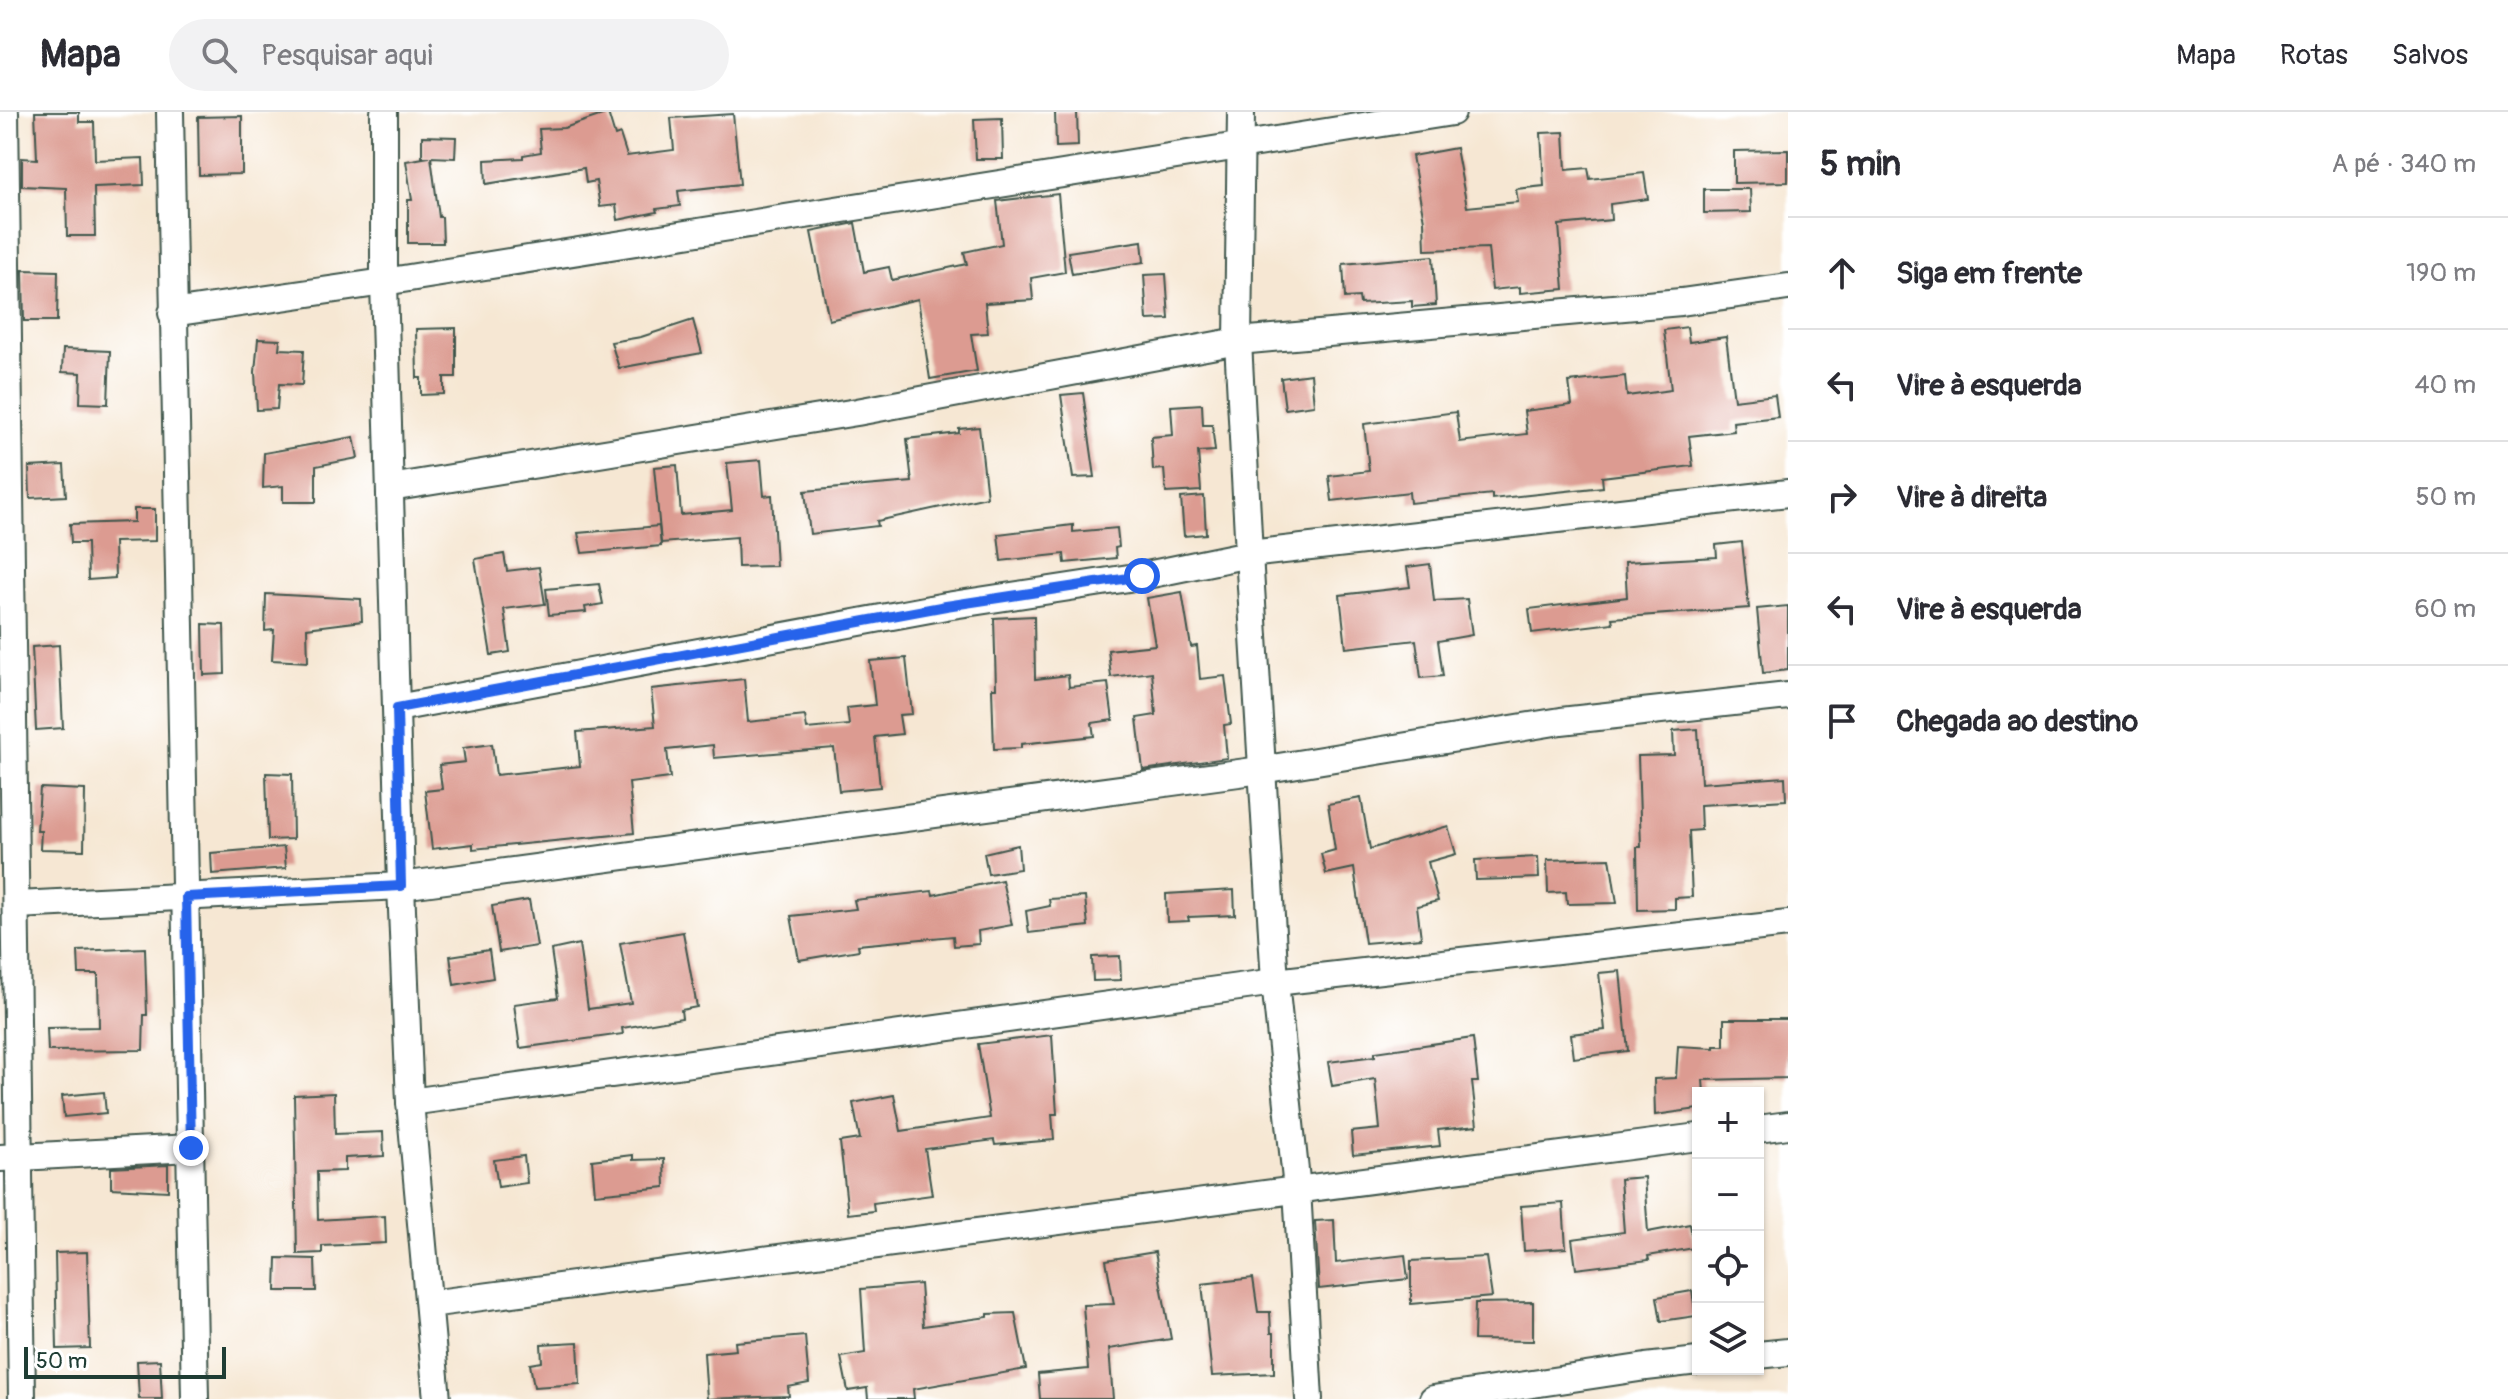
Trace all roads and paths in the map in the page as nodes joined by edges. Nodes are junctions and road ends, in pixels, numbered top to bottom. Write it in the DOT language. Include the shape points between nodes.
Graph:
graph roads {
  1 [pos="5,112"];
  2 [pos="170,112"];
  3 [pos="384,112"];
  4 [pos="1241,112"];
  5 [pos="1452,112"];
  6 [pos="1241,144"];
  7 [pos="384,282"];
  8 [pos="1788,287"];
  9 [pos="172,313"];
  10 [pos="1238,341"];
  11 [pos="390,488"];
  12 [pos="1788,493"];
  13 [pos="1249,554"];
  14 [pos="1788,696"];
  15 [pos="397,708"];
  16 [pos="1261,770"];
  17 [pos="401,886"];
  18 [pos="186,897"];
  19 [pos="17,905"];
  20 [pos="1788,924"];
  21 [pos="1275,982"];
  22 [pos="410,1102"];
  23 [pos="1788,1125"];
  24 [pos="1764,1128"];
  25 [pos="1692,1138"];
  26 [pos="191,1148"];
  27 [pos="10,1158"];
  28 [pos="1297,1189"];
  29 [pos="429,1304"];
  30 [pos="1788,1352"];
  31 [pos="1764,1354"];
  32 [pos="1692,1362"];
  33 [pos="22,1399"];
  34 [pos="195,1399"];
  35 [pos="437,1399"];
  36 [pos="1309,1399"];
  37 [pos="1433,1399"];
  1 -- 19 [label="street"];
  2 -- 9 [label="street"];
  3 -- 7 [label="street"];
  4 -- 6 [label="street"];
  5 -- 6 [label="street"];
  6 -- 7 [label="street"];
  6 -- 10 [label="street"];
  7 -- 9 [label="street"];
  7 -- 11 [label="street"];
  8 -- 10 [label="street" via="1681,302"];
  9 -- 18 [label="street"];
  10 -- 11 [label="street" via="857,412"];
  10 -- 13 [label="street"];
  11 -- 15 [label="street"];
  12 -- 13 [label="street"];
  13 -- 15 [label="street"];
  13 -- 16 [label="street"];
  14 -- 16 [label="street" via="1561,721"];
  15 -- 17 [label="street"];
  16 -- 17 [label="street"];
  16 -- 21 [label="street"];
  17 -- 18 [label="street"];
  17 -- 22 [label="street"];
  18 -- 19 [label="street"];
  18 -- 26 [label="street"];
  19 -- 27 [label="street"];
  20 -- 21 [label="street"];
  21 -- 22 [label="street"];
  21 -- 28 [label="street"];
  22 -- 29 [label="street"];
  23 -- 24 [label="street"];
  25 -- 28 [label="street"];
  26 -- 27 [label="street"];
  26 -- 34 [label="street"];
  27 -- 33 [label="street"];
  28 -- 29 [label="street"];
  28 -- 36 [label="street"];
  29 -- 35 [label="street"];
  30 -- 31 [label="street"];
  32 -- 37 [label="street"];
}
